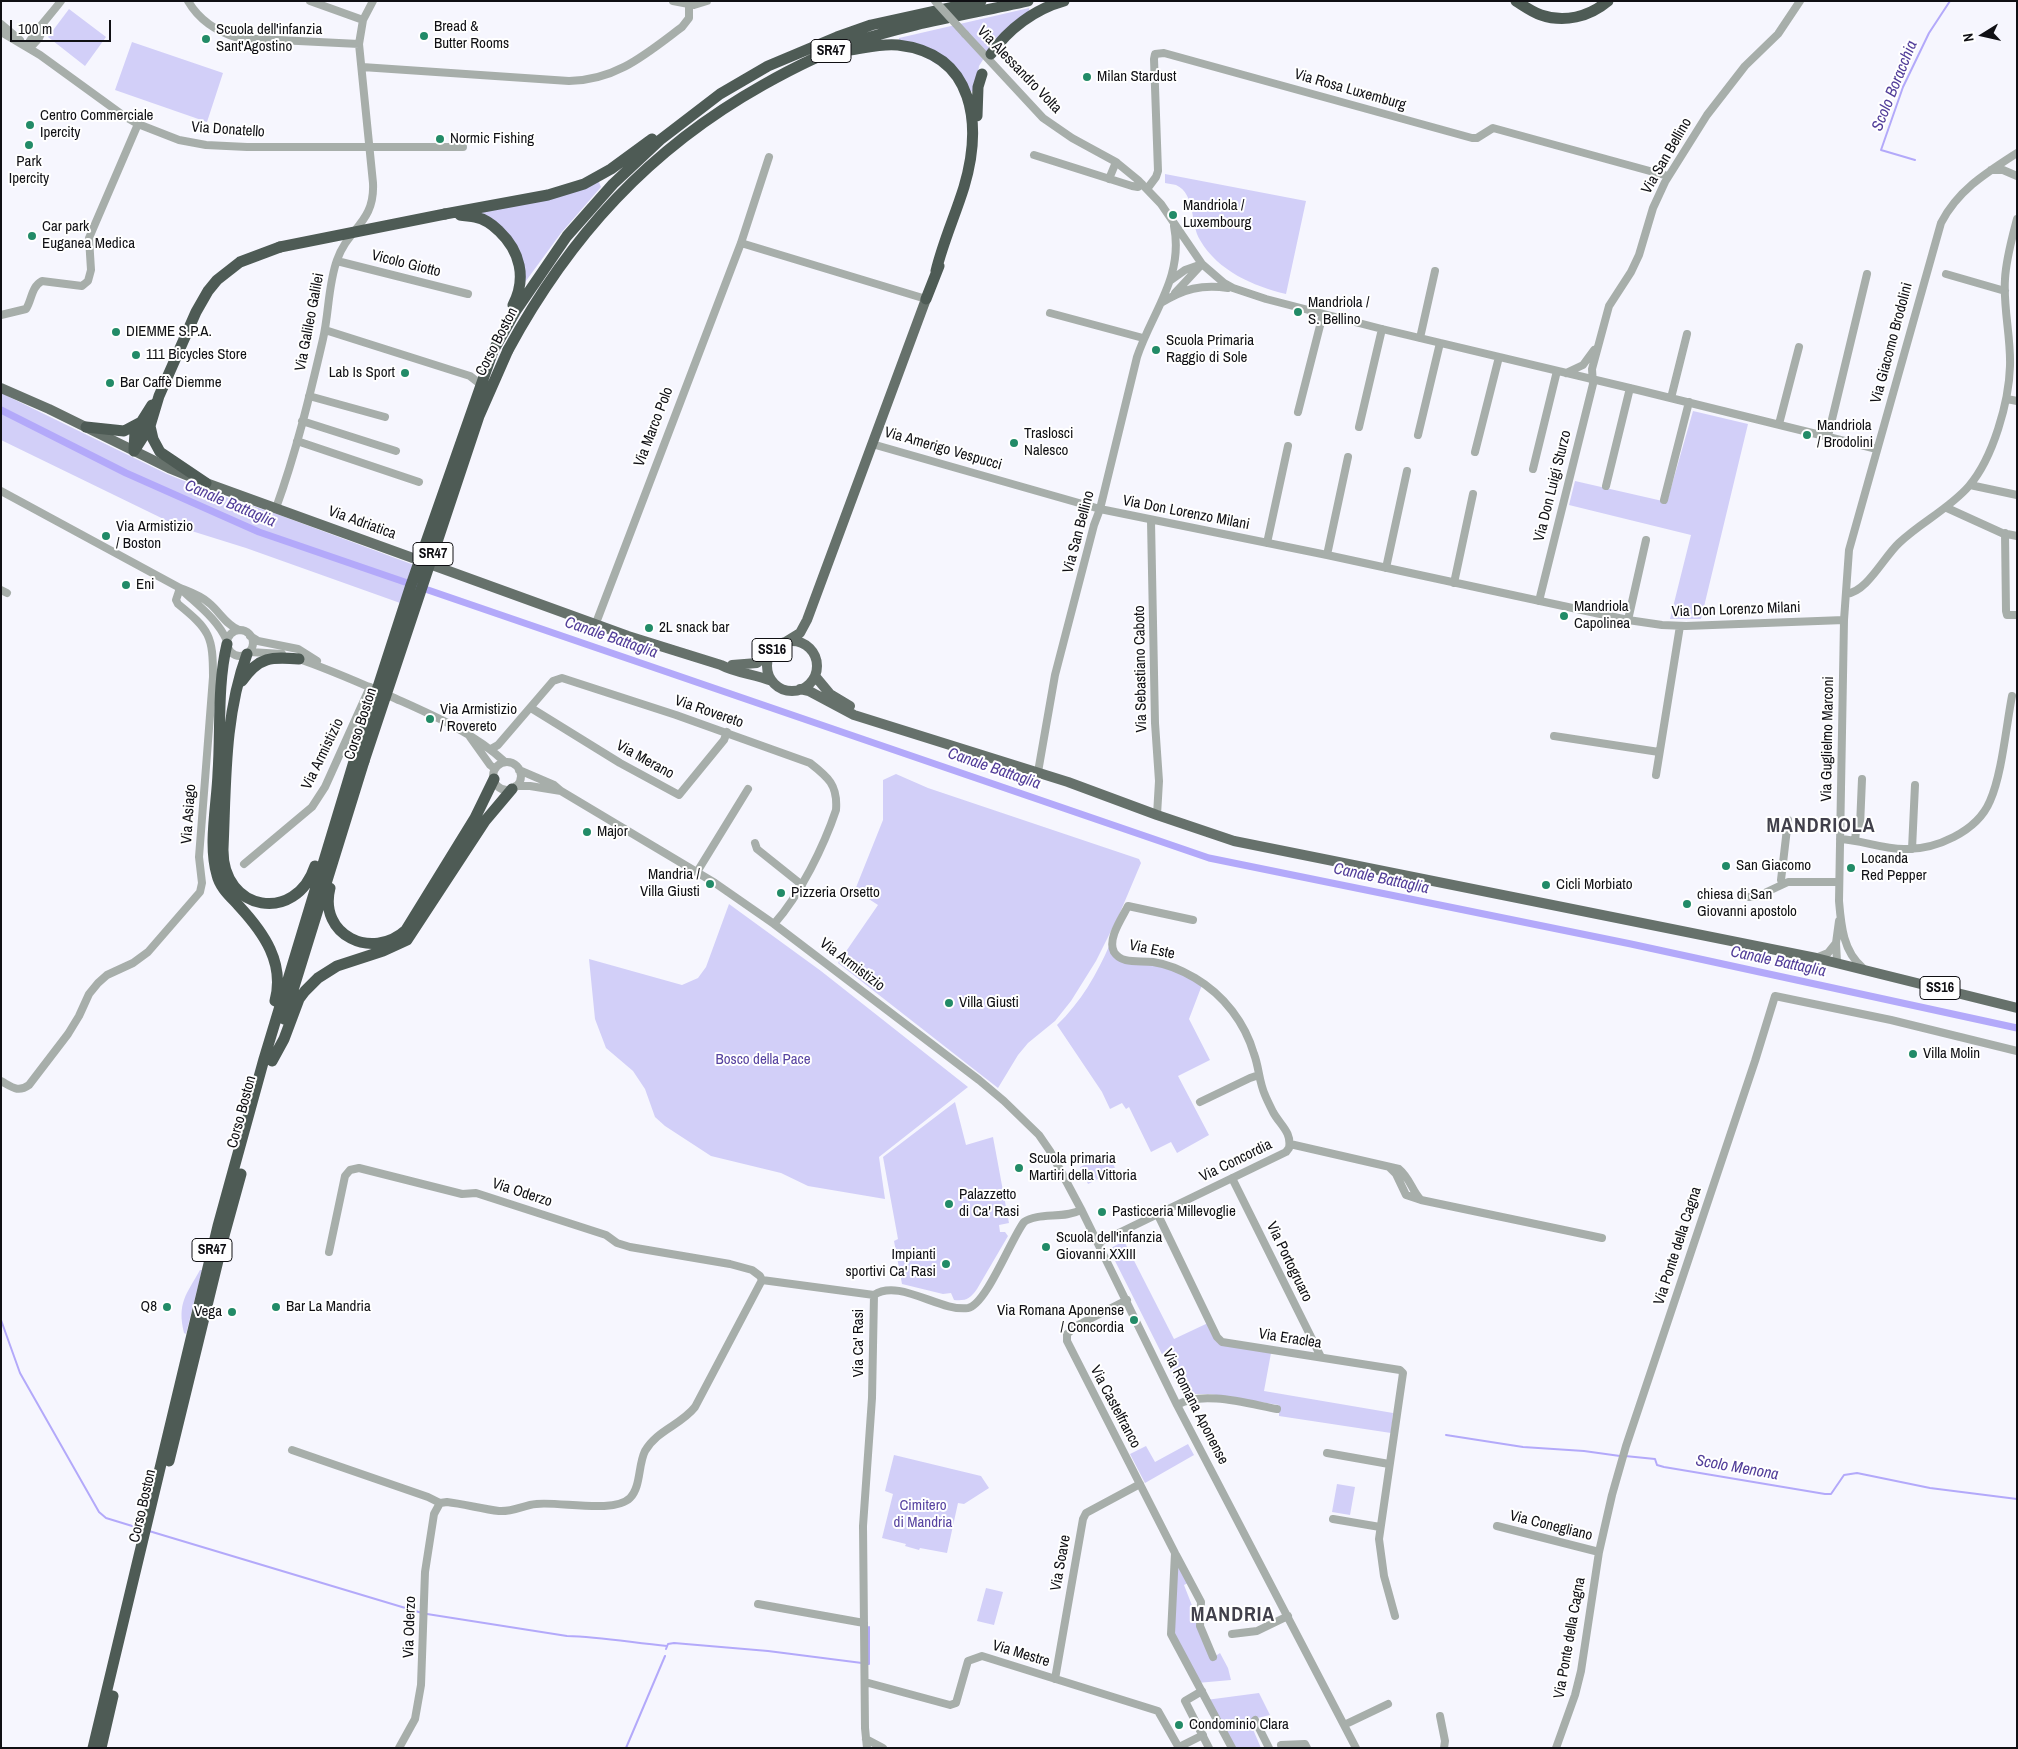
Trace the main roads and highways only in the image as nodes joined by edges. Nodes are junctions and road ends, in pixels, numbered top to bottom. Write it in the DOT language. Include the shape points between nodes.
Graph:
graph roads {
  1 [pos="980,1"];
  2 [pos="1028,1"];
  3 [pos="1064,1"];
  4 [pos="1516,1"];
  5 [pos="1530,1"];
  6 [pos="1599,1"];
  7 [pos="1608,1"];
  8 [pos="827,53"];
  9 [pos="991,54"];
  10 [pos="982,74"];
  11 [pos="720,94"];
  12 [pos="445,214"];
  13 [pos="936,271"];
  14 [pos="926,299"];
  15 [pos="493,351"];
  16 [pos="1,388"];
  17 [pos="145,424"];
  18 [pos="86,427"];
  19 [pos="134,451"];
  20 [pos="206,483"];
  21 [pos="807,620"];
  22 [pos="787,641"];
  23 [pos="227,642"];
  24 [pos="809,647"];
  25 [pos="773,650"];
  26 [pos="249,653"];
  27 [pos="299,659"];
  28 [pos="721,665"];
  29 [pos="815,676"];
  30 [pos="772,681"];
  31 [pos="236,690"];
  32 [pos="800,690"];
  33 [pos="872,719"];
  34 [pos="360,759"];
  35 [pos="494,774"];
  36 [pos="514,787"];
  37 [pos="339,807"];
  38 [pos="340,837"];
  39 [pos="2017,1008"];
  40 [pos="268,1060"];
  41 [pos="93,1748"];
  42 [pos="101,1748"];
  1 -- 11 [label="highway, Corso Boston / SR47" via="871,25 837,37 768,66"];
  2 -- 8 [label="highway, Corso Boston / SR47" via="893,31"];
  3 -- 9 [label="highway" via="1017,26"];
  4 -- 7 [label="highway" via="1540,15 1558,18 1589,14"];
  5 -- 6 [label="highway" via="1555,13 1576,12"];
  8 -- 13 [label="highway" via="898,45 925,51 946,64 962,84 972,110 971,151 964,187"];
  8 -- 34 [label="highway, Corso Boston / SR47, bridge" via="732,103 658,157 619,194 578,242 528,313 479,416"];
  10 -- 13 [label="highway" via="978,86 976,151 968,189"];
  11 -- 12 [label="highway, SR47" via="584,184 548,195"];
  11 -- 15 [label="highway, Corso Boston / SR47" via="660,140 613,184 567,236 515,312"];
  12 -- 15 [label="highway, SR47" via="476,217 491,223 509,240 519,260 521,283 518,296"];
  12 -- 17 [label="highway, SR47, bridge" via="280,247 240,262 208,291"];
  13 -- 14 [label="highway"];
  14 -- 21 [label="main road, Via Amerigo Vespucci"];
  15 -- 34 [label="highway, Corso Boston / SR47, bridge" via="411,585"];
  16 -- 18 [label="main road, Via Adriatica"];
  17 -- 18 [label="highway" via="124,431"];
  17 -- 19 [label="highway, SR47"];
  17 -- 20 [label="highway" via="160,452"];
  18 -- 19 [label="main road, Via Adriatica"];
  19 -- 20 [label="main road, Via Adriatica / SS16"];
  20 -- 28 [label="main road, Via Adriatica / SS16" via="628,636"];
  21 -- 22 [label="main road, Via Amerigo Vespucci" via="800,633"];
  21 -- 24 [label="main road, Via Amerigo Vespucci"];
  22 -- 24 [label="main road, SS16"];
  22 -- 25 [label="main road, SS16"];
  23 -- 40 [label="highway" via="221,688 214,857 220,882 268,941 275,963 278,984 268,1025"];
  24 -- 29 [label="main road, SS16" via="816,660"];
  25 -- 28 [label="main road, Via Adriatica / SS16" via="756,663"];
  25 -- 30 [label="main road, SS16" via="767,665"];
  26 -- 31 [label="highway"];
  27 -- 31 [label="highway" via="279,657 260,661 250,669"];
  28 -- 30 [label="main road, Via Adriatica / SS16"];
  29 -- 32 [label="main road"];
  29 -- 33 [label="main road, SS16" via="830,694"];
  30 -- 32 [label="main road, SS16" via="785,690"];
  31 -- 37 [label="highway" via="229,728 223,856 224,869 233,886 249,898 262,902 282,901 295,895 312,874"];
  32 -- 33 [label="main road, SS16" via="809,691 854,715"];
  33 -- 39 [label="main road, SS16" via="1264,849 1816,958"];
  34 -- 37 [label="highway, Corso Boston / SR47"];
  34 -- 38 [label="highway, Corso Boston / SR47"];
  35 -- 38 [label="highway" via="475,818 406,930 390,941 370,944 357,941 346,935 333,920 329,894 342,845"];
  36 -- 40 [label="highway" via="485,821 407,940 337,966 318,978 305,991 284,1039"];
  37 -- 40 [label="highway, Corso Boston / SR47"];
  38 -- 40 [label="highway, Corso Boston / SR47"];
  40 -- 41 [label="highway, Corso Boston / SR47" via="213,1245"];
  40 -- 42 [label="highway, Corso Boston / SR47"];
}
